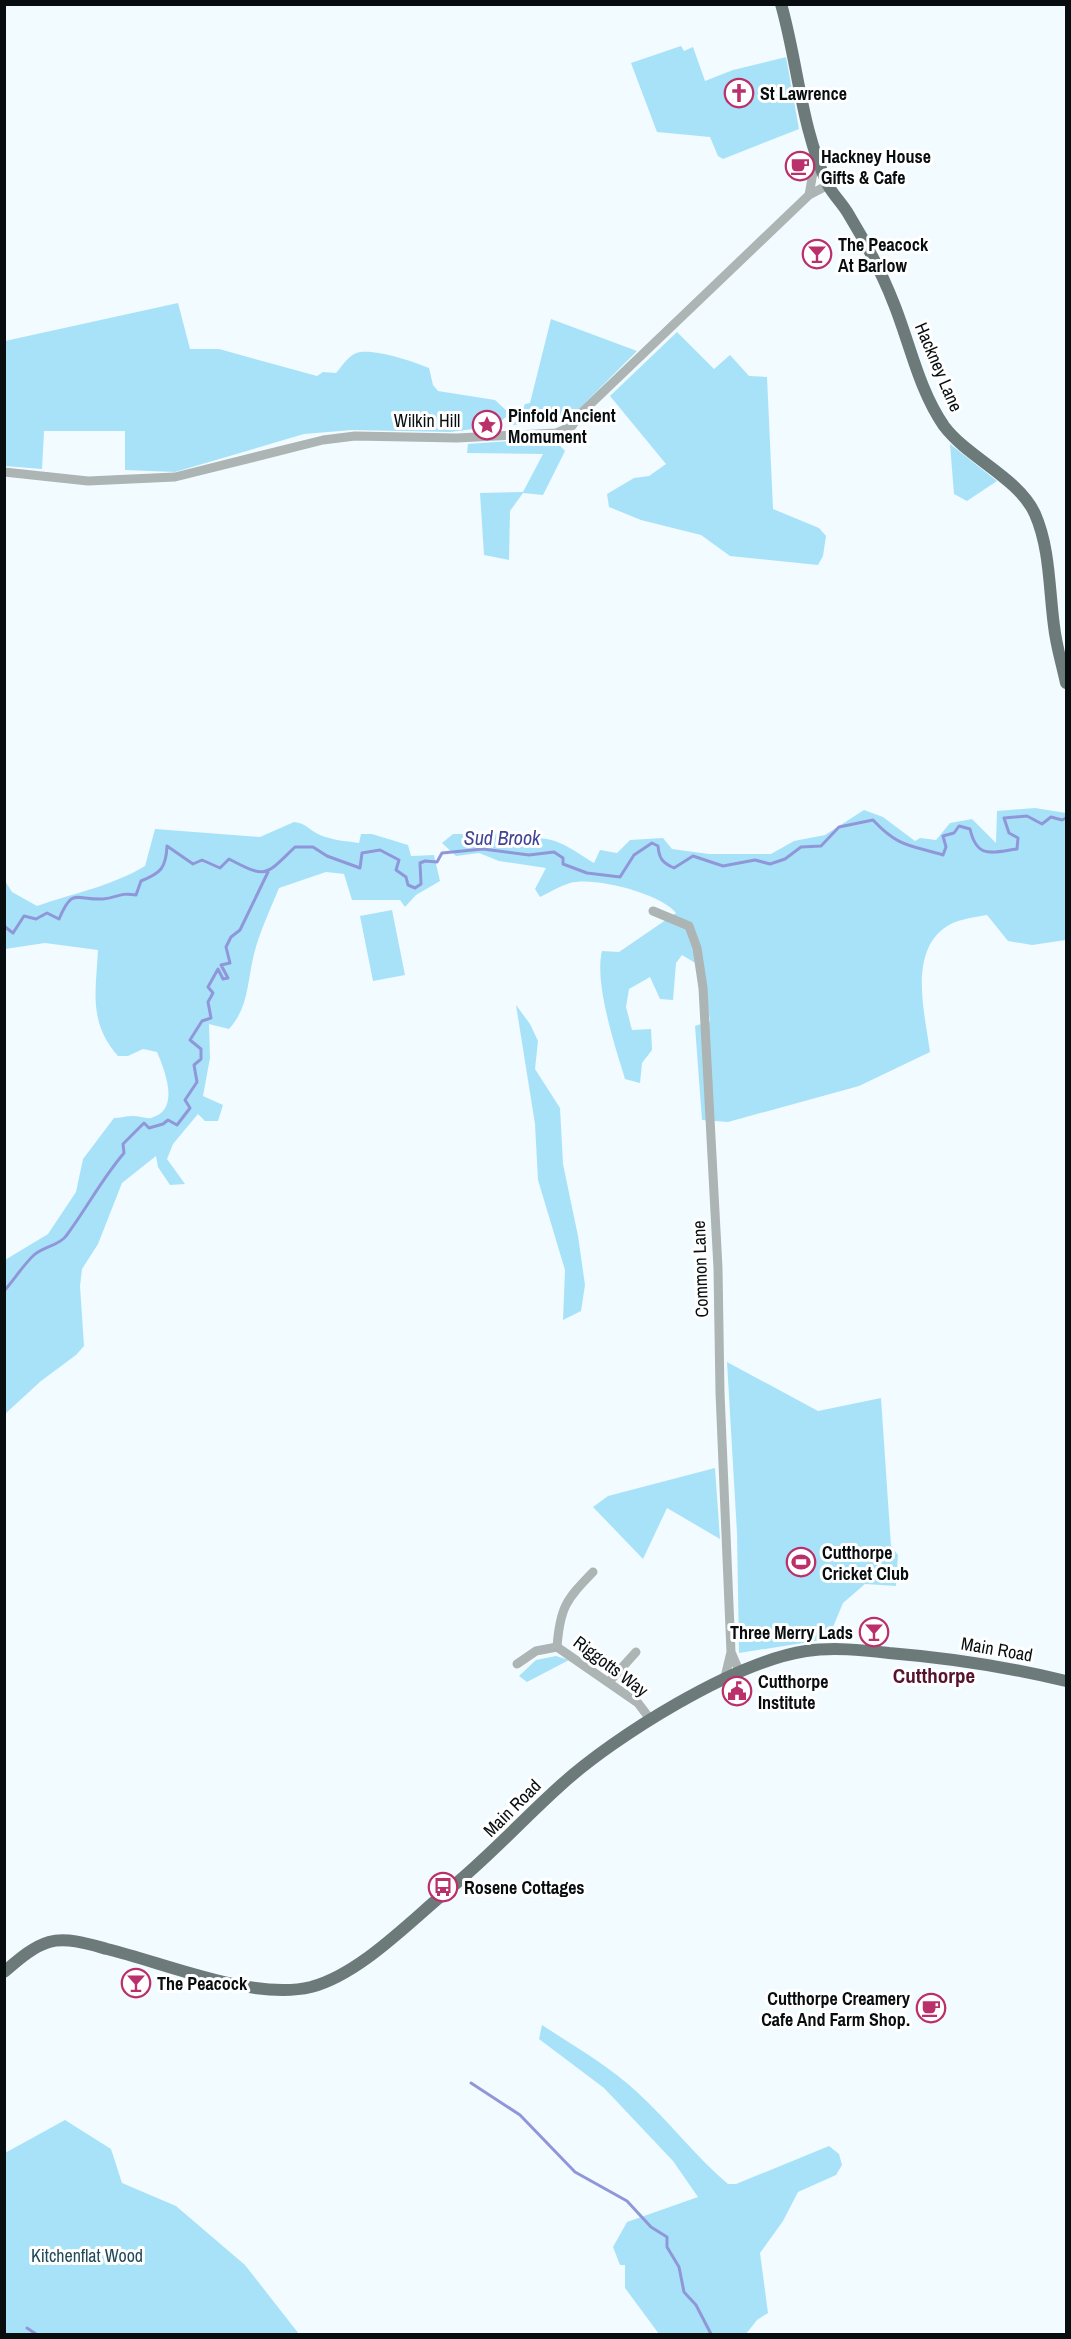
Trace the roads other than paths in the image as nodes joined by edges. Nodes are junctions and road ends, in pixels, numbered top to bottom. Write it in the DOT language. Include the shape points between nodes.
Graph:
graph roads {
  1 [pos="781,4"];
  2 [pos="817,153"];
  3 [pos="828,185"];
  4 [pos="809,195"];
  5 [pos="4,472"];
  6 [pos="1066,683"];
  7 [pos="653,911"];
  8 [pos="593,1572"];
  9 [pos="557,1647"];
  10 [pos="636,1652"];
  11 [pos="731,1652"];
  12 [pos="517,1664"];
  13 [pos="740,1673"];
  14 [pos="724,1681"];
  15 [pos="1066,1681"];
  16 [pos="609,1682"];
  17 [pos="650,1719"];
  18 [pos="4,1972"];
  1 -- 2 [label="main road, Hackney Lane" via="808,129"];
  2 -- 3 [label="main road, Hackney Lane"];
  2 -- 4 [label="street"];
  3 -- 4 [label="street, Wilkin Hill"];
  3 -- 6 [label="main road, Hackney Lane" via="872,256 924,386 944,425 965,449 1017,489 1034,512 1048,570 1054,629"];
  4 -- 5 [label="street, Wilkin Hill" via="572,426 556,433 457,438 344,437 175,477 138,480 88,481"];
  7 -- 11 [label="street, Common Lane" via="689,926 703,988 718,1268"];
  8 -- 9 [label="street" via="565,1603"];
  9 -- 12 [label="street, Riggotts Way" via="536,1651"];
  9 -- 16 [label="street, Riggotts Way"];
  10 -- 16 [label="street"];
  11 -- 13 [label="street, Common Lane"];
  11 -- 14 [label="street, Common Lane"];
  13 -- 14 [label="main road, Main Road"];
  13 -- 15 [label="main road, Main Road" via="773,1658 837,1649 997,1665"];
  14 -- 17 [label="main road, Main Road"];
  16 -- 17 [label="street, Riggotts Way" via="638,1703"];
  17 -- 18 [label="main road, Main Road" via="597,1755 486,1859 376,1950 333,1980 285,1990 254,1988 62,1940 34,1948"];
}
